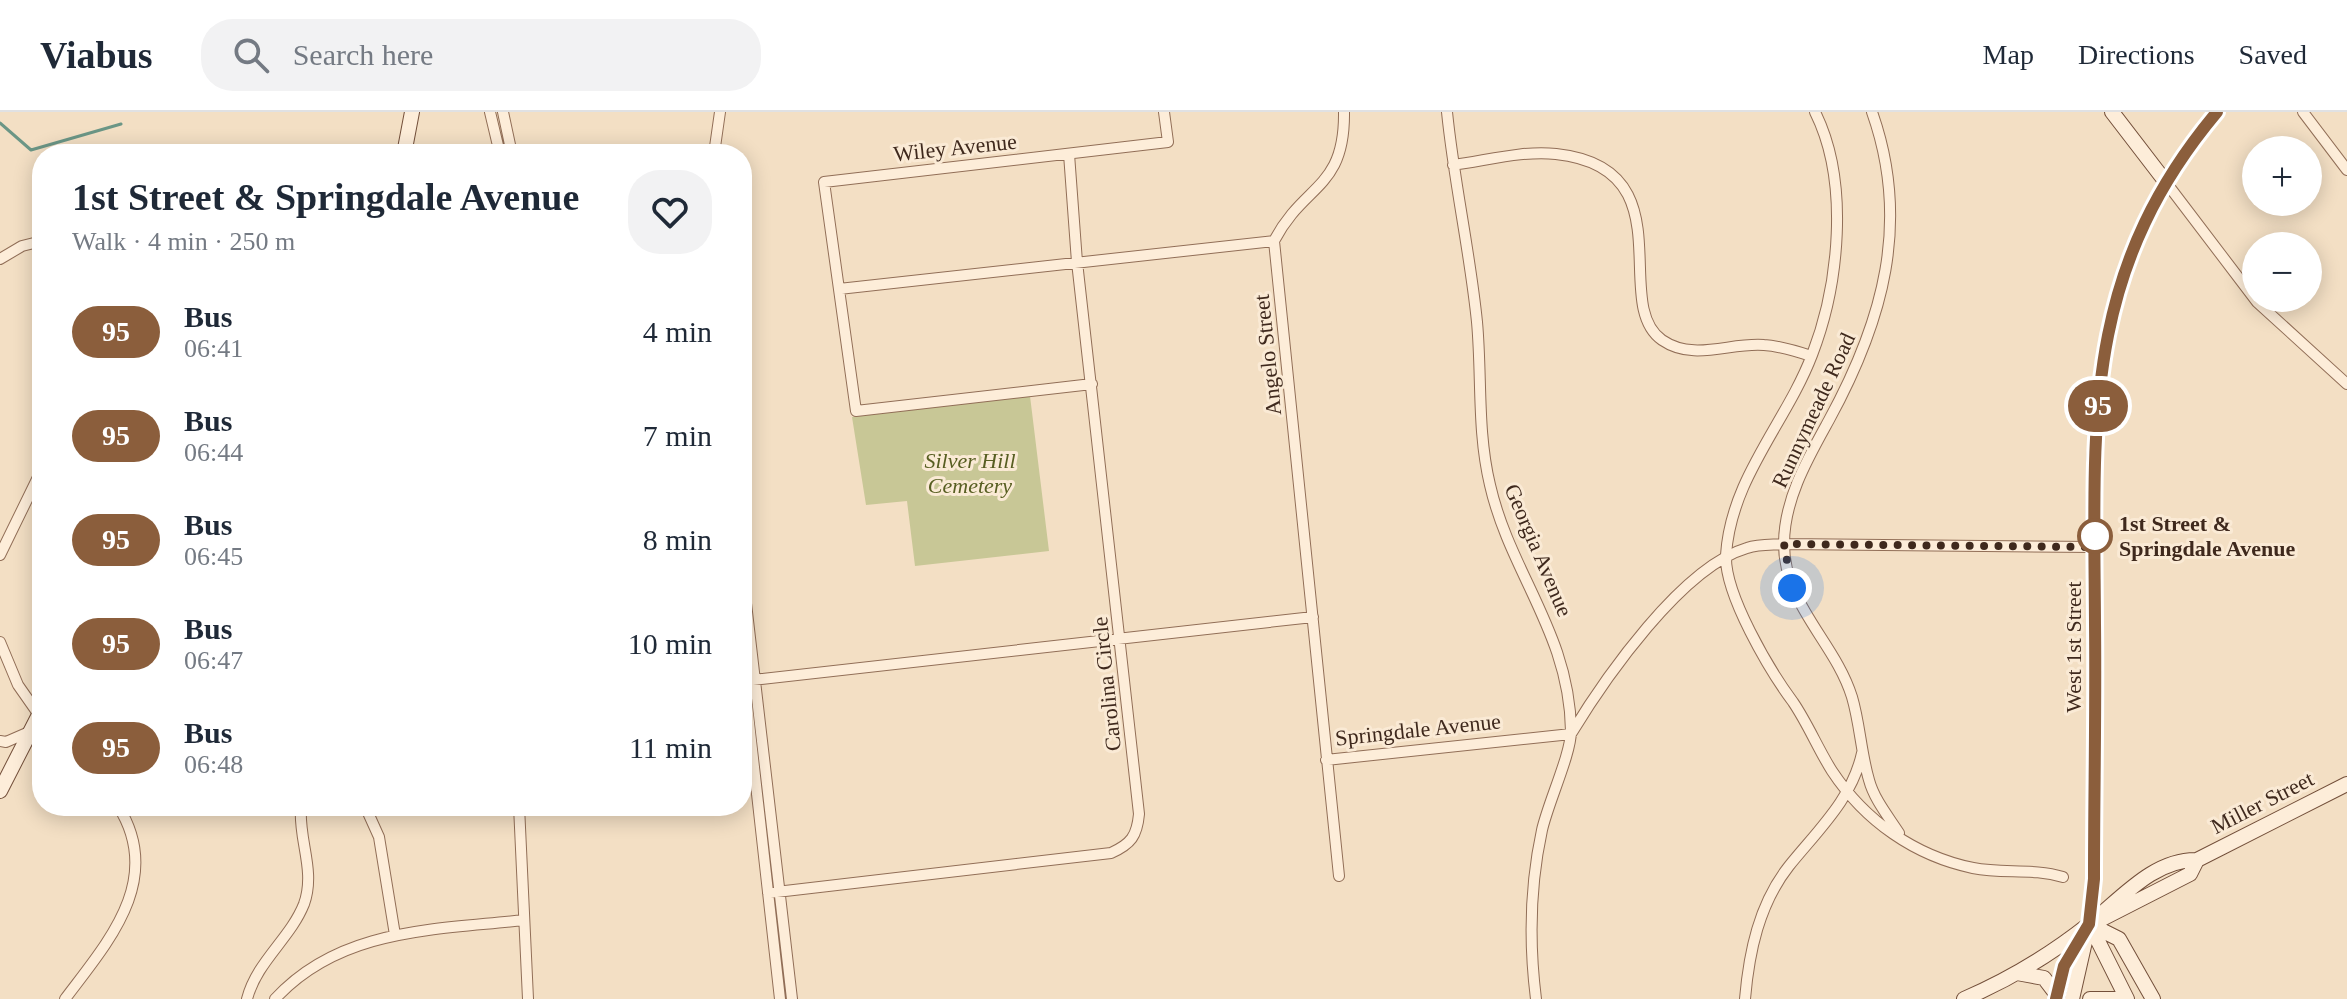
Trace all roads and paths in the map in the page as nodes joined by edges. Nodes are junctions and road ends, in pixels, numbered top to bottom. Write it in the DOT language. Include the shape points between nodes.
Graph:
graph roads {
  1 [pos="412,112"];
  2 [pos="490,112"];
  3 [pos="503,112"];
  4 [pos="720,112"];
  5 [pos="1164,112"];
  6 [pos="1344,112"];
  7 [pos="1447,112"];
  8 [pos="1815,112"];
  9 [pos="1872,112"];
  10 [pos="2112,112"];
  11 [pos="2217,112"];
  12 [pos="2303,112"];
  13 [pos="406,144"];
  14 [pos="498,144"];
  15 [pos="510,144"];
  16 [pos="715,144"];
  17 [pos="1069,154"];
  18 [pos="1453,165"];
  19 [pos="2347,170"];
  20 [pos="2165,181"];
  21 [pos="1274,241"];
  22 [pos="32,244"];
  23 [pos="0,259"];
  24 [pos="1077,262"];
  25 [pos="839,289"];
  26 [pos="1811,356"];
  27 [pos="1092,384"];
  28 [pos="2347,384"];
  29 [pos="32,489"];
  30 [pos="1784,544"];
  31 [pos="2094,547"];
  32 [pos="0,555"];
  33 [pos="1726,557"];
  34 [pos="1313,617"];
  35 [pos="1121,637"];
  36 [pos="0,642"];
  37 [pos="752,680"];
  38 [pos="752,698"];
  39 [pos="32,701"];
  40 [pos="32,727"];
  41 [pos="29,732"];
  42 [pos="32,734"];
  43 [pos="1571,734"];
  44 [pos="0,741"];
  45 [pos="1863,747"];
  46 [pos="1326,760"];
  47 [pos="2347,784"];
  48 [pos="0,791"];
  49 [pos="1848,792"];
  50 [pos="122,816"];
  51 [pos="301,816"];
  52 [pos="370,816"];
  53 [pos="519,816"];
  54 [pos="1906,844"];
  55 [pos="1339,876"];
  56 [pos="2063,877"];
  57 [pos="774,893"];
  58 [pos="524,920"];
  59 [pos="2089,924"];
  60 [pos="395,935"];
  61 [pos="2016,973"];
  62 [pos="2062,998"];
  63 [pos="65,999"];
  64 [pos="247,999"];
  65 [pos="275,999"];
  66 [pos="528,999"];
  67 [pos="780,999"];
  68 [pos="792,999"];
  69 [pos="1536,999"];
  70 [pos="1745,999"];
  71 [pos="1964,999"];
  72 [pos="2090,999"];
  73 [pos="2124,999"];
  74 [pos="2153,999"];
  1 -- 13 [label="main road"];
  2 -- 14 [label="street"];
  3 -- 15 [label="street"];
  4 -- 16 [label="street"];
  5 -- 17 [label="street, Wiley Avenue" via="1168,142"];
  6 -- 21 [label="street" via="1342,154"];
  7 -- 18 [label="street, Georgia Avenue"];
  8 -- 26 [label="street, Runnymeade Road" via="1830,159 1835,216 1831,278"];
  9 -- 30 [label="street, Runnymeade Road" via="1884,153 1889,206 1882,293 1870,338 1798,480"];
  10 -- 20 [label="main road"];
  11 -- 20 [label="main road, West 1st Street"];
  12 -- 19 [label="street"];
  17 -- 24 [label="street, Carolina Circle"];
  17 -- 25 [label="street, Wiley Avenue" via="824,182"];
  18 -- 26 [label="street" via="1553,153 1595,165 1616,180 1638,220 1642,307 1649,328 1663,341 1687,350 1761,344"];
  18 -- 43 [label="street, Georgia Avenue" via="1477,321 1481,442 1490,488 1560,652"];
  20 -- 28 [label="street" via="2257,302"];
  20 -- 31 [label="main road, West 1st Street" via="2115,295 2101,372"];
  21 -- 24 [label="street"];
  21 -- 34 [label="street, Angelo Street"];
  22 -- 23 [label="street"];
  24 -- 25 [label="street"];
  24 -- 27 [label="street, Carolina Circle"];
  25 -- 27 [label="street" via="856,411"];
  26 -- 33 [label="street, Runnymeade Road" via="1738,500"];
  27 -- 35 [label="street, Carolina Circle"];
  29 -- 32 [label="street"];
  30 -- 31 [label="street"];
  30 -- 33 [label="street" via="1745,548"];
  30 -- 45 [label="street, Runnymeade Road" via="1792,588 1852,696"];
  31 -- 59 [label="main road, West 1st Street" via="2096,765"];
  33 -- 43 [label="street" via="1652,621 1604,679"];
  33 -- 49 [label="street" via="1756,645"];
  34 -- 35 [label="street"];
  34 -- 46 [label="street, Springdale Avenue"];
  35 -- 37 [label="street"];
  35 -- 57 [label="street, Carolina Circle" via="1139,814 1138,832 1128,845 1072,859"];
  36 -- 39 [label="street" via="18,685"];
  38 -- 57 [label="street"];
  40 -- 41 [label="main road"];
  41 -- 42 [label="street"];
  41 -- 44 [label="street"];
  41 -- 48 [label="main road"];
  43 -- 46 [label="street, Springdale Avenue"];
  43 -- 69 [label="street, Georgia Avenue" via="1542,829 1535,873 1531,919"];
  45 -- 49 [label="street"];
  45 -- 54 [label="street, Runnymeade Road" via="1869,781"];
  46 -- 55 [label="street"];
  47 -- 59 [label="main road, Miller Street" via="2124,891"];
  49 -- 54 [label="street"];
  49 -- 70 [label="street" via="1773,890 1748,962"];
  50 -- 63 [label="street" via="131,835 132,893 122,923"];
  51 -- 64 [label="street" via="310,879 304,902 263,962"];
  52 -- 60 [label="street" via="379,837"];
  53 -- 58 [label="street"];
  54 -- 56 [label="street" via="1978,869 2025,869"];
  57 -- 67 [label="street"];
  57 -- 68 [label="street"];
  58 -- 60 [label="street"];
  58 -- 66 [label="street"];
  59 -- 61 [label="main road"];
  59 -- 62 [label="main road" via="2064,966"];
  59 -- 73 [label="main road"];
  59 -- 74 [label="main road" via="2119,939"];
  60 -- 65 [label="street" via="336,953"];
  61 -- 62 [label="main road" via="2044,978"];
  61 -- 71 [label="main road"];
  72 -- 73 [label="main road"];
}
